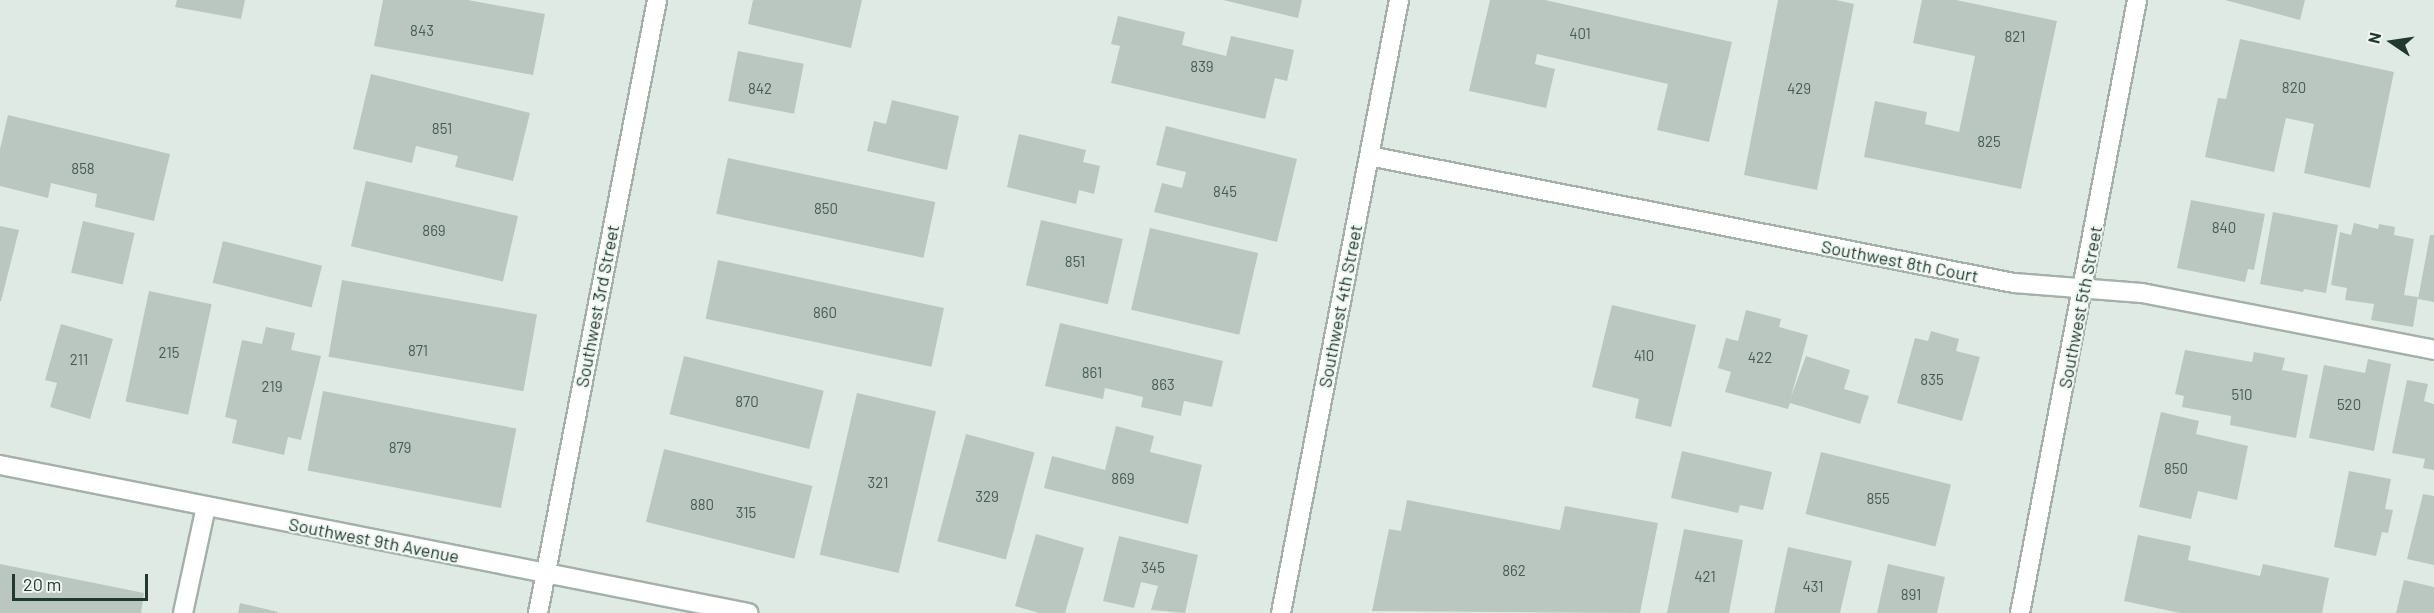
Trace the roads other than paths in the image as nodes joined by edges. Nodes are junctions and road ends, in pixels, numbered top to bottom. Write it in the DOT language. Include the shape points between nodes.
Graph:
graph roads {
  1 [pos="657,0"];
  2 [pos="1399,0"];
  3 [pos="2137,0"];
  4 [pos="1369,156"];
  5 [pos="2084,289"];
  6 [pos="2434,350"];
  7 [pos="0,465"];
  8 [pos="206,507"];
  9 [pos="545,574"];
  10 [pos="183,613"];
  11 [pos="537,613"];
  12 [pos="748,613"];
  13 [pos="1281,613"];
  14 [pos="2020,613"];
  1 -- 9 [label="street, Southwest 3rd Street"];
  2 -- 4 [label="street, Southwest 4th Street"];
  3 -- 5 [label="street, Southwest 5th Street"];
  4 -- 5 [label="street, Southwest 8th Court" via="2014,283"];
  4 -- 13 [label="street, Southwest 4th Street"];
  5 -- 6 [label="street, Southwest 8th Court" via="2142,293"];
  5 -- 14 [label="street, Southwest 5th Street"];
  7 -- 8 [label="street, Southwest 9th Avenue"];
  8 -- 9 [label="street, Southwest 9th Avenue"];
  8 -- 10 [label="street"];
  9 -- 11 [label="street, Southwest 3rd Street"];
  9 -- 12 [label="street, Southwest 9th Avenue"];
}
